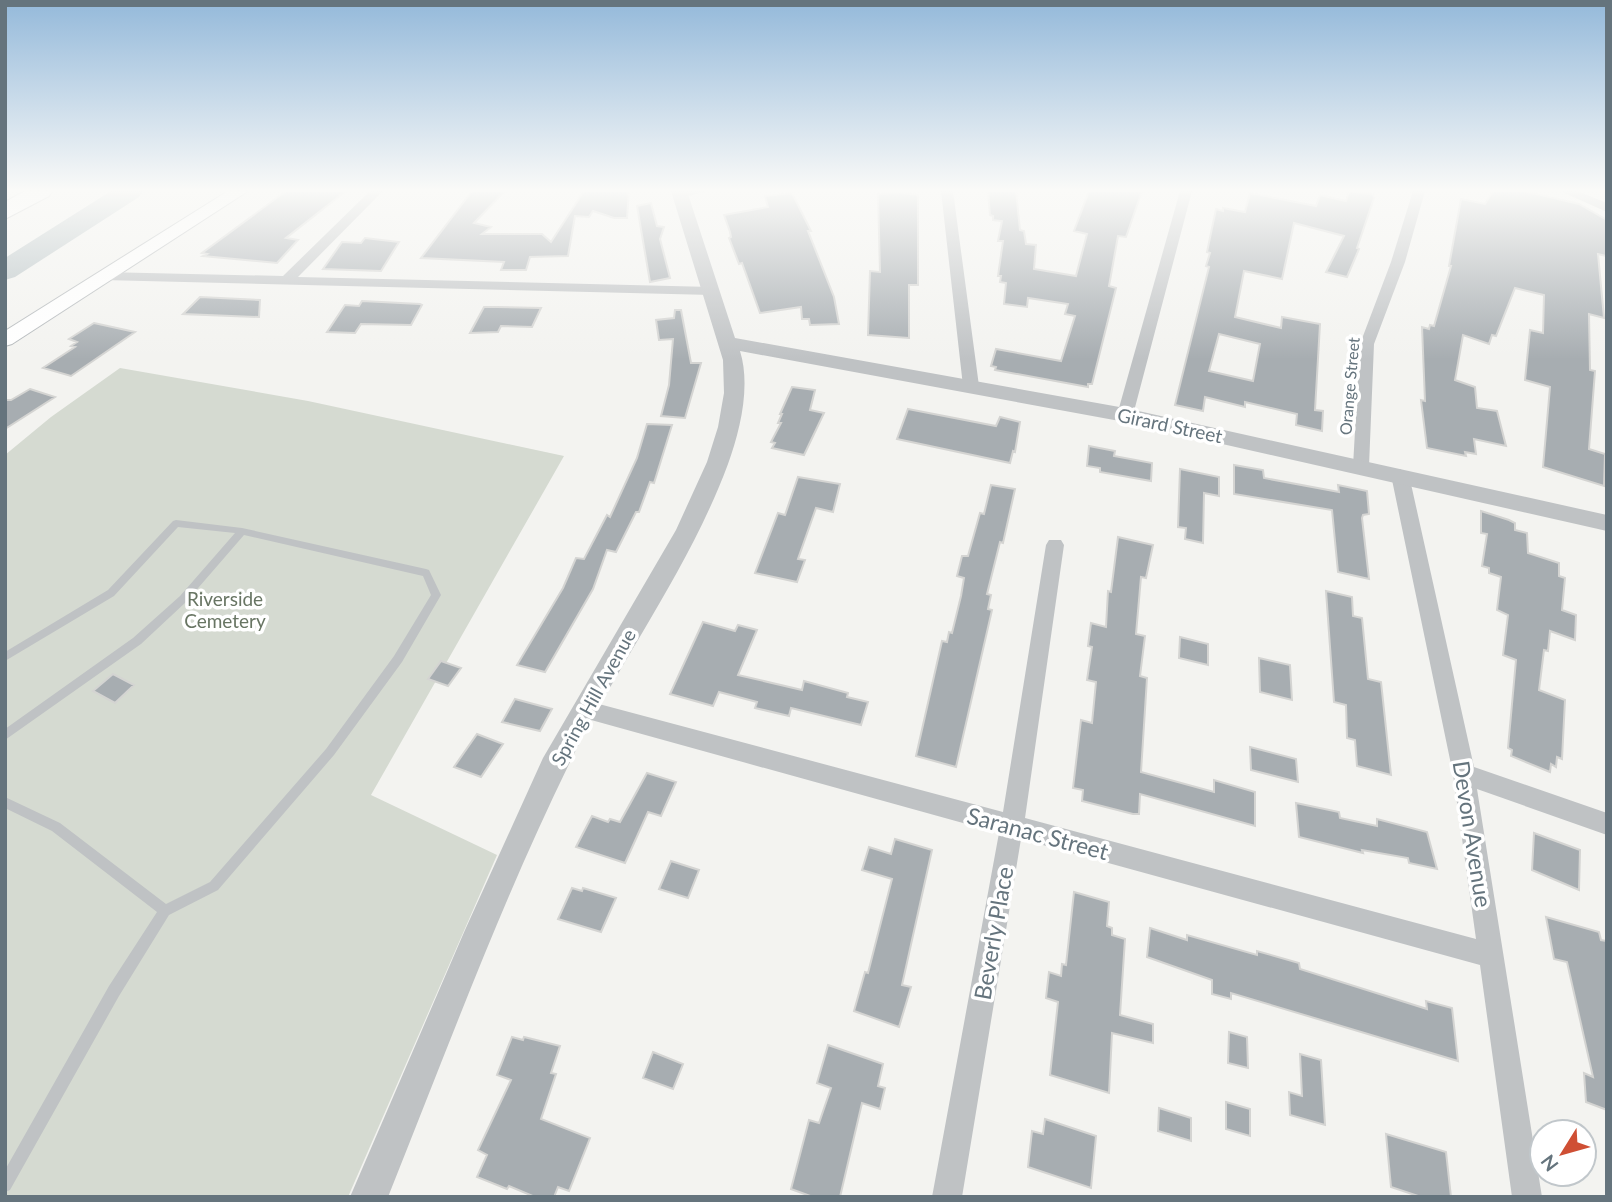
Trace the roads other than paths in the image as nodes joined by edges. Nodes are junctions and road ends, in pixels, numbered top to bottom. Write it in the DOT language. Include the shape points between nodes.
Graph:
graph roads {
  1 [pos="150,247"];
  2 [pos="320,247"];
  3 [pos="701,247"];
  4 [pos="954,247"];
  5 [pos="1171,247"];
  6 [pos="1402,247"];
  7 [pos="103,276"];
  8 [pos="286,281"];
  9 [pos="712,291"];
  10 [pos="5,340"];
  11 [pos="729,342"];
  12 [pos="971,386"];
  13 [pos="1125,415"];
  14 [pos="1361,466"];
  15 [pos="1400,475"];
  16 [pos="1607,523"];
  17 [pos="242,531"];
  18 [pos="1055,545"];
  19 [pos="5,657"];
  20 [pos="584,709"];
  21 [pos="5,735"];
  22 [pos="1464,774"];
  23 [pos="5,802"];
  24 [pos="1607,824"];
  25 [pos="1012,825"];
  26 [pos="164,911"];
  27 [pos="1492,956"];
  28 [pos="5,1185"];
  29 [pos="369,1197"];
  30 [pos="947,1197"];
  31 [pos="1527,1197"];
  1 -- 7 [label="main road"];
  2 -- 8 [label="street"];
  3 -- 9 [label="street, Spring Hill Avenue"];
  4 -- 12 [label="street"];
  5 -- 13 [label="street"];
  6 -- 14 [label="street, Orange Street" via="1367,344"];
  7 -- 8 [label="street"];
  7 -- 10 [label="main road"];
  8 -- 9 [label="street"];
  9 -- 11 [label="street, Spring Hill Avenue"];
  11 -- 12 [label="street, Girard Street"];
  11 -- 20 [label="street, Spring Hill Avenue" via="736,383 734,406 704,495"];
  12 -- 13 [label="street, Girard Street"];
  13 -- 14 [label="street, Girard Street"];
  14 -- 15 [label="street, Girard Street"];
  15 -- 16 [label="street, Girard Street"];
  15 -- 22 [label="street, Devon Avenue"];
  17 -- 19 [label="lane" via="176,523 111,593"];
  17 -- 21 [label="lane" via="183,599 137,641"];
  17 -- 26 [label="lane" via="426,573 436,595 398,659 330,752 214,886"];
  18 -- 25 [label="street, Beverly Place"];
  20 -- 25 [label="street, Saranac Street"];
  20 -- 29 [label="street, Spring Hill Avenue" via="539,799"];
  22 -- 24 [label="street"];
  22 -- 27 [label="street, Devon Avenue"];
  23 -- 26 [label="lane" via="56,827"];
  25 -- 27 [label="street, Saranac Street"];
  25 -- 30 [label="street, Beverly Place"];
  26 -- 28 [label="lane"];
  27 -- 31 [label="street, Devon Avenue"];
}
